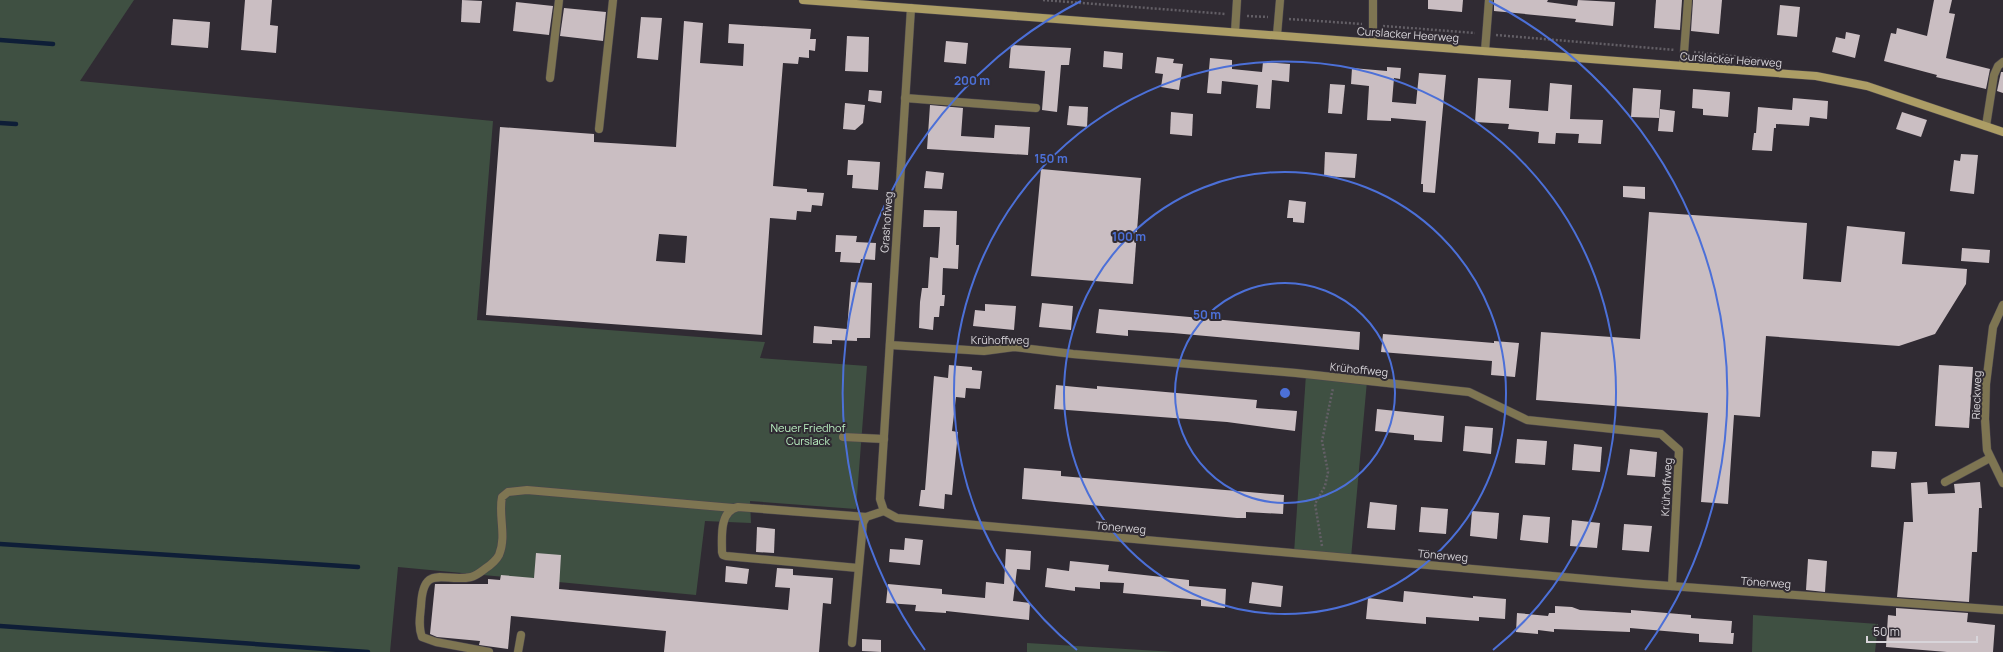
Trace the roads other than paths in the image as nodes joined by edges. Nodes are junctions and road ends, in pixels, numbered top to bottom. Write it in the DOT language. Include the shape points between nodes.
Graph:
graph roads {
  1 [pos="559,0"];
  2 [pos="613,0"];
  3 [pos="803,0"];
  4 [pos="1237,0"];
  5 [pos="1280,0"];
  6 [pos="1373,0"];
  7 [pos="1489,0"];
  8 [pos="1688,0"];
  9 [pos="845,2"];
  10 [pos="911,8"];
  11 [pos="1235,32"];
  12 [pos="1278,35"];
  13 [pos="1373,42"];
  14 [pos="1485,51"];
  15 [pos="2003,62"];
  16 [pos="1683,66"];
  17 [pos="550,78"];
  18 [pos="906,98"];
  19 [pos="1036,108"];
  20 [pos="1986,126"];
  21 [pos="599,129"];
  22 [pos="2003,132"];
  23 [pos="2003,305"];
  24 [pos="890,345"];
  25 [pos="844,437"];
  26 [pos="884,439"];
  27 [pos="1990,458"];
  28 [pos="1945,482"];
  29 [pos="2003,484"];
  30 [pos="733,508"];
  31 [pos="884,511"];
  32 [pos="866,518"];
  33 [pos="858,568"];
  34 [pos="1672,586"];
  35 [pos="2003,610"];
  36 [pos="521,635"];
  37 [pos="852,643"];
  38 [pos="489,652"];
  39 [pos="518,652"];
  1 -- 17 [label="street"];
  2 -- 21 [label="street"];
  3 -- 9 [label="main road, Curslacker Heerweg"];
  4 -- 11 [label="street"];
  5 -- 12 [label="street"];
  6 -- 13 [label="street"];
  7 -- 14 [label="street"];
  8 -- 16 [label="street"];
  9 -- 10 [label="main road, Curslacker Heerweg"];
  10 -- 11 [label="main road, Curslacker Heerweg"];
  10 -- 18 [label="street, Grashofweg"];
  11 -- 12 [label="main road, Curslacker Heerweg"];
  12 -- 13 [label="main road, Curslacker Heerweg"];
  13 -- 14 [label="main road, Curslacker Heerweg"];
  14 -- 16 [label="main road, Curslacker Heerweg"];
  15 -- 20 [label="street" via="1998,66 1994,76"];
  16 -- 20 [label="main road, Curslacker Heerweg" via="1841,80 1867,86"];
  18 -- 19 [label="street"];
  18 -- 24 [label="street, Grashofweg"];
  20 -- 22 [label="main road, Curslacker Heerweg"];
  23 -- 27 [label="street, Rieckweg" via="1993,328 1986,384 1986,450"];
  24 -- 26 [label="street, Grashofweg"];
  24 -- 34 [label="street, Krühoffweg" via="984,351 1014,347 1469,392 1527,420 1661,434 1679,450"];
  25 -- 26 [label="street"];
  26 -- 31 [label="street, Grashofweg" via="880,499"];
  27 -- 28 [label="street"];
  27 -- 29 [label="street, Rieckweg"];
  30 -- 32 [label="street"];
  30 -- 33 [label="street" via="725,515 723,555"];
  30 -- 38 [label="street" via="527,490 508,492 502,497 500,505 503,528 499,555 490,565 471,577 433,577 428,581 421,596 422,637"];
  31 -- 32 [label="street"];
  31 -- 34 [label="street, Tönerweg" via="897,518"];
  32 -- 33 [label="street"];
  33 -- 37 [label="street"];
  34 -- 35 [label="street, Tönerweg"];
  36 -- 39 [label="street"];
}
